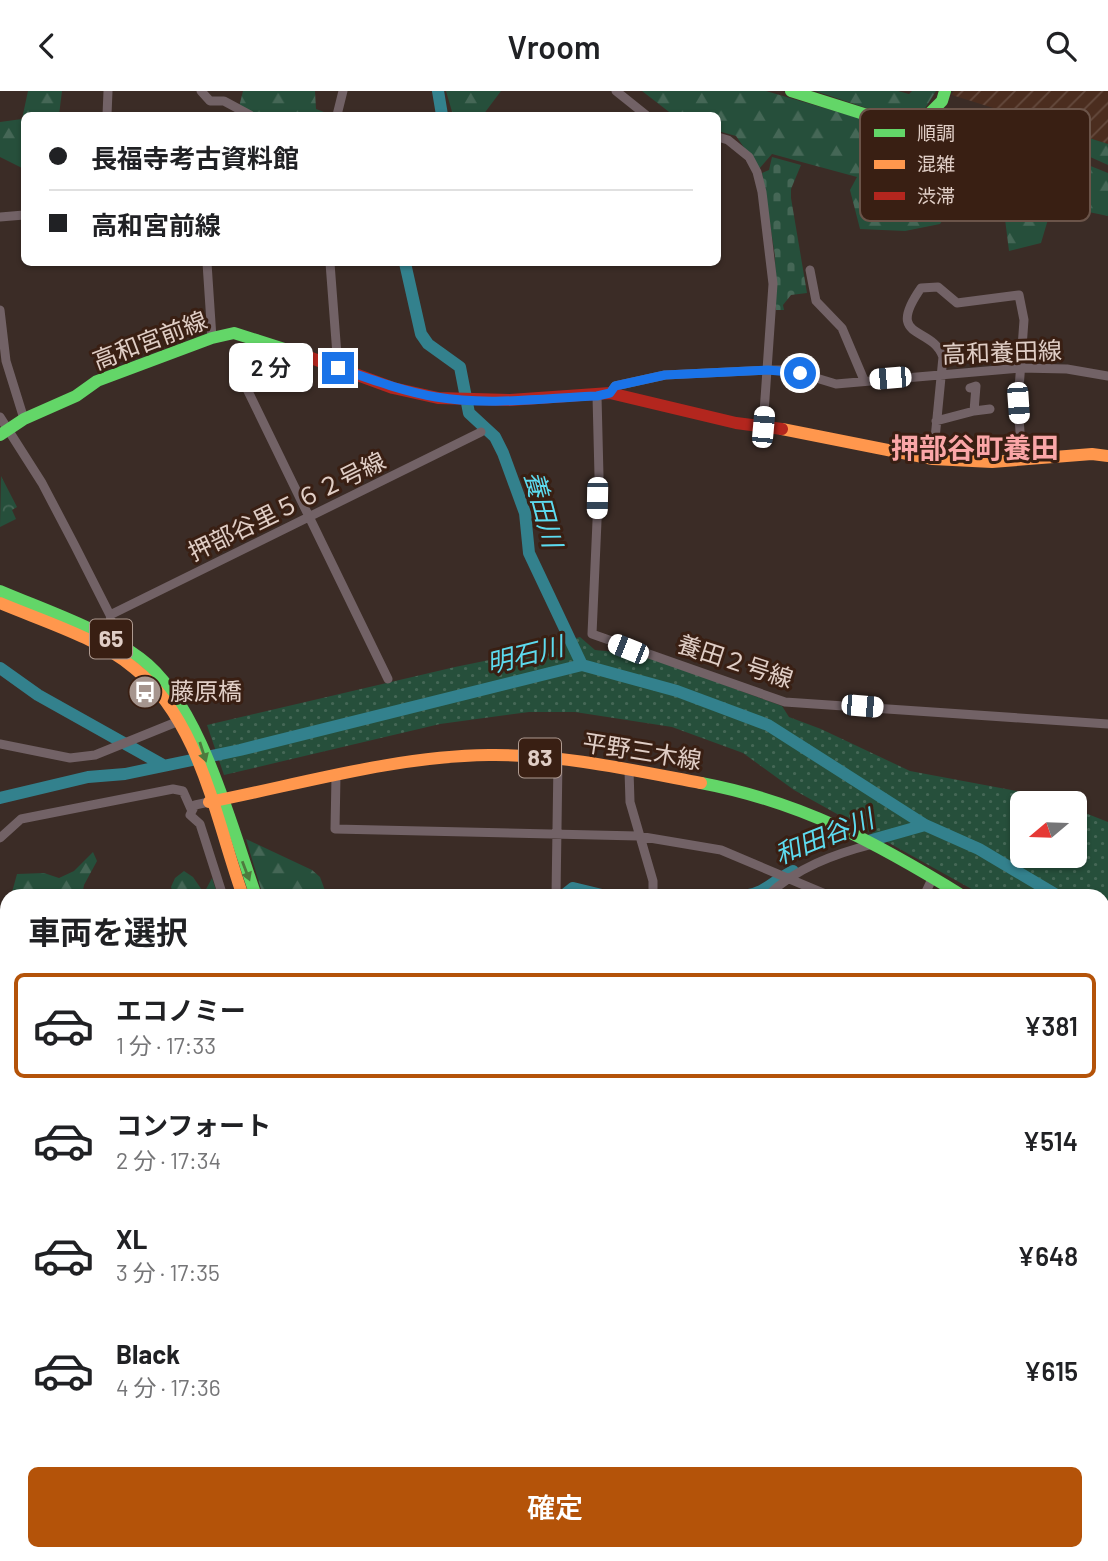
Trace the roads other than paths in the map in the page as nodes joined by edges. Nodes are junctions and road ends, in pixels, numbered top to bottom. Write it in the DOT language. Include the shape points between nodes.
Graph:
graph roads {
  1 [pos="108,91"];
  2 [pos="201,91"];
  3 [pos="342,91"];
  4 [pos="617,91"];
  5 [pos="791,91"];
  6 [pos="945,91"];
  7 [pos="934,109"];
  8 [pos="107,112"];
  9 [pos="244,112"];
  10 [pos="338,112"];
  11 [pos="642,112"];
  12 [pos="860,113"];
  13 [pos="721,138"];
  14 [pos="21,215"];
  15 [pos="0,217"];
  16 [pos="207,266"];
  17 [pos="330,266"];
  18 [pos="810,269"];
  19 [pos="0,310"];
  20 [pos="212,338"];
  21 [pos="257,338"];
  22 [pos="338,368"];
  23 [pos="1020,368"];
  24 [pos="768,370"];
  25 [pos="978,371"];
  26 [pos="941,374"];
  27 [pos="1108,376"];
  28 [pos="864,380"];
  29 [pos="603,395"];
  30 [pos="990,409"];
  31 [pos="974,411"];
  32 [pos="0,417"];
  33 [pos="24,419"];
  34 [pos="936,421"];
  35 [pos="763,427"];
  36 [pos="5,432"];
  37 [pos="481,432"];
  38 [pos="1108,456"];
  39 [pos="933,459"];
  40 [pos="1023,460"];
  41 [pos="310,516"];
  42 [pos="0,591"];
  43 [pos="0,603"];
  44 [pos="110,615"];
  45 [pos="115,641"];
  46 [pos="388,679"];
  47 [pos="185,724"];
  48 [pos="1108,724"];
  49 [pos="0,744"];
  50 [pos="558,760"];
  51 [pos="629,770"];
  52 [pos="336,776"];
  53 [pos="214,801"];
  54 [pos="191,809"];
  55 [pos="556,835"];
  56 [pos="638,836"];
  57 [pos="0,838"];
  58 [pos="869,842"];
  59 [pos="785,879"];
  60 [pos="932,879"];
  61 [pos="221,889"];
  62 [pos="241,889"];
  63 [pos="253,889"];
  64 [pos="556,889"];
  65 [pos="653,889"];
  66 [pos="774,889"];
  67 [pos="811,889"];
  68 [pos="927,889"];
  69 [pos="951,889"];
  1 -- 8 [label="street"];
  2 -- 9 [label="street" via="210,101 223,101"];
  3 -- 10 [label="street"];
  4 -- 11 [label="street"];
  5 -- 12 [label="main road"];
  6 -- 7 [label="main road"];
  13 -- 24 [label="street" via="748,157 762,192 773,284"];
  14 -- 15 [label="street"];
  16 -- 20 [label="street"];
  17 -- 22 [label="street"];
  18 -- 28 [label="street" via="816,301 842,328"];
  19 -- 33 [label="street" via="6,361"];
  20 -- 21 [label="main road, 高和宮前線" via="234,334"];
  20 -- 33 [label="main road, 高和宮前線" via="97,381 76,396"];
  21 -- 22 [label="main road, 高和宮前線"];
  21 -- 41 [label="street" via="246,387"];
  22 -- 29 [label="main road, 高和宮前線" via="438,398"];
  23 -- 25 [label="street, 高和養田線"];
  23 -- 26 [label="street" via="1024,320 1019,295 957,303 937,287 921,288 908,307 907,319 917,334 941,350"];
  23 -- 27 [label="street, 高和養田線"];
  23 -- 40 [label="street"];
  24 -- 28 [label="street, 高和養田線" via="790,370 836,384"];
  24 -- 29 [label="street, 高和養田線" via="665,375 615,386"];
  24 -- 35 [label="street"];
  25 -- 26 [label="street, 高和養田線"];
  25 -- 31 [label="street"];
  26 -- 28 [label="street, 高和養田線"];
  26 -- 34 [label="street"];
  29 -- 35 [label="main road, 高和宮前線"];
  29 -- 48 [label="street, 養田２号線" via="592,634 785,702"];
  30 -- 31 [label="street"];
  31 -- 34 [label="street"];
  32 -- 36 [label="street"];
  33 -- 36 [label="main road, 高和宮前線"];
  34 -- 39 [label="street"];
  35 -- 39 [label="main road, 高和宮前線"];
  36 -- 44 [label="street" via="43,483"];
  37 -- 41 [label="street, 押部谷里５６２号線"];
  38 -- 40 [label="main road, 高和宮前線"];
  39 -- 40 [label="main road, 高和宮前線"];
  41 -- 44 [label="street, 押部谷里５６２号線"];
  41 -- 46 [label="street"];
  42 -- 45 [label="main road, 65"];
  43 -- 47 [label="main road, 65" via="102,647 136,669"];
  44 -- 45 [label="street"];
  45 -- 47 [label="main road, 65" via="143,660 173,692"];
  47 -- 49 [label="street" via="70,758"];
  47 -- 53 [label="main road, 65"];
  50 -- 51 [label="main road, 平野三木線 / 83"];
  50 -- 52 [label="main road, 平野三木線 / 83" via="467,756"];
  50 -- 55 [label="street"];
  51 -- 56 [label="street"];
  51 -- 58 [label="main road, 平野三木線 / 83" via="763,797 826,819"];
  52 -- 53 [label="main road, 平野三木線 / 83"];
  52 -- 55 [label="street" via="335,829"];
  53 -- 54 [label="street"];
  53 -- 62 [label="main road, 65"];
  53 -- 63 [label="main road, 65, one-way"];
  54 -- 57 [label="street" via="183,791 173,789 21,819"];
  54 -- 61 [label="street"];
  55 -- 56 [label="street"];
  55 -- 64 [label="street"];
  56 -- 59 [label="street" via="721,850"];
  56 -- 65 [label="street"];
  58 -- 59 [label="street"];
  58 -- 60 [label="main road, 平野三木線 / 83"];
  59 -- 66 [label="street"];
  59 -- 67 [label="street"];
  60 -- 68 [label="street"];
  60 -- 69 [label="main road, 平野三木線 / 83"];
}
